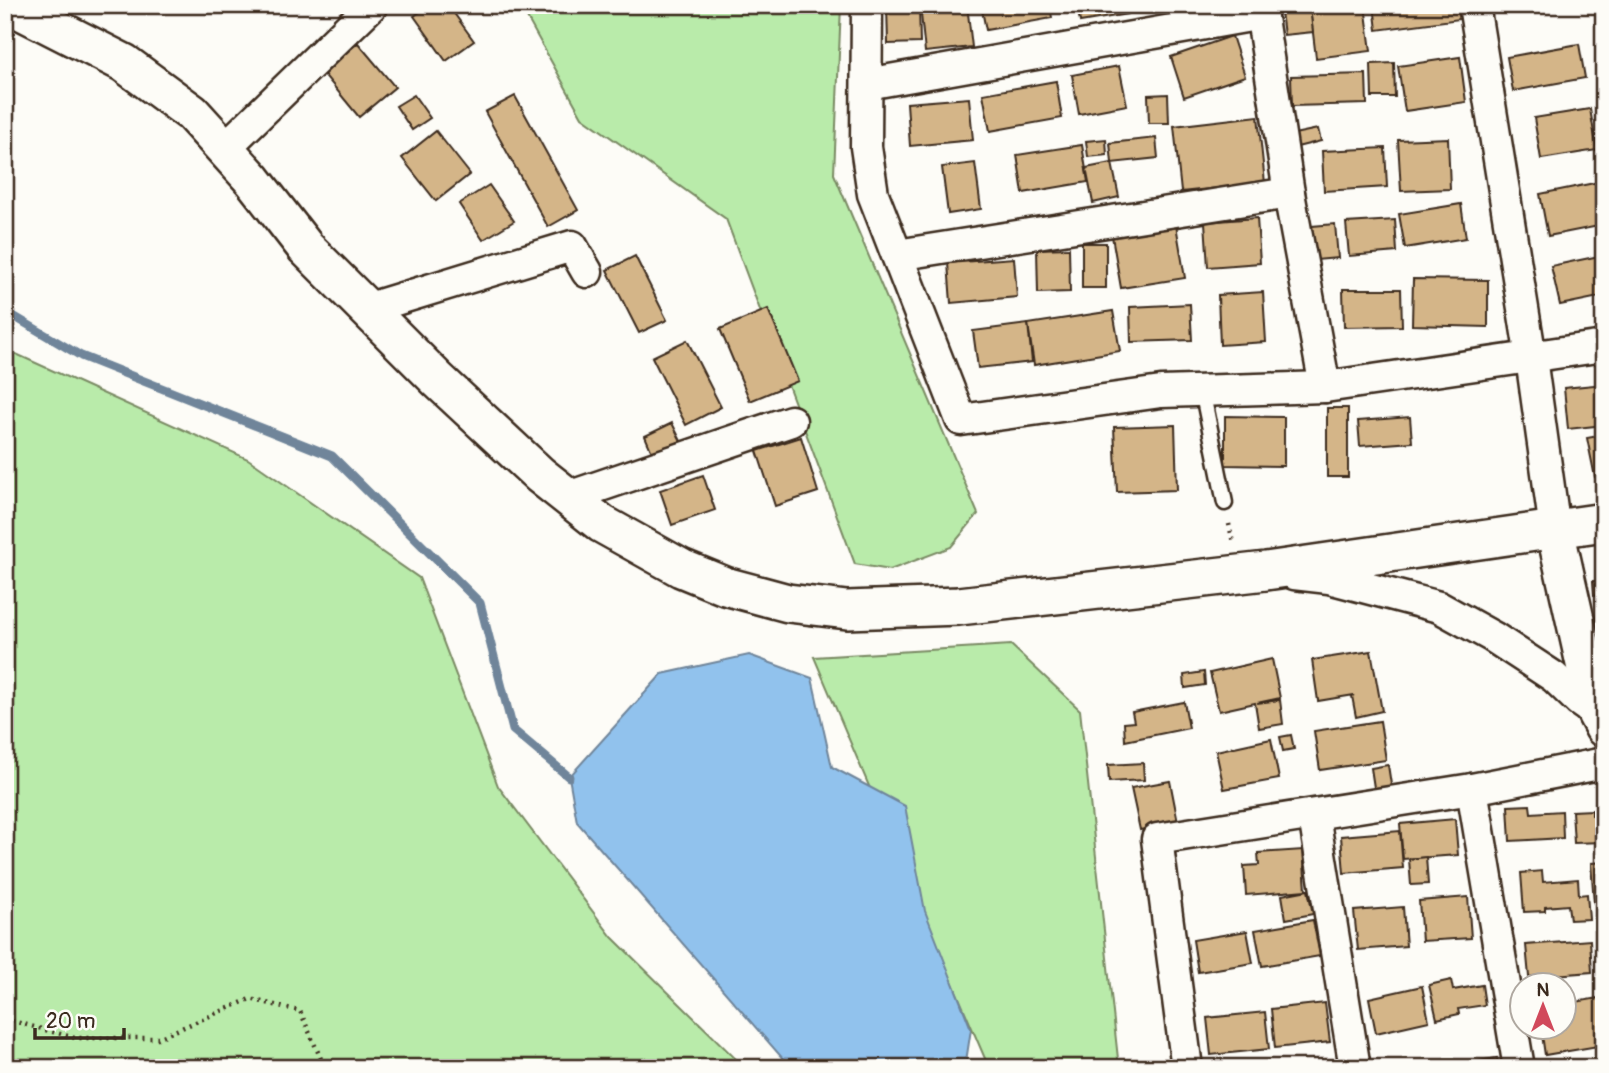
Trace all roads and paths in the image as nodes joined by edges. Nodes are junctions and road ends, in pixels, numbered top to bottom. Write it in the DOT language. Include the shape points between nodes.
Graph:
graph roads {
  1 [pos="10,5"];
  2 [pos="372,5"];
  3 [pos="867,5"];
  4 [pos="1474,5"];
  5 [pos="1261,10"];
  6 [pos="867,84"];
  7 [pos="224,149"];
  8 [pos="1290,192"];
  9 [pos="897,255"];
  10 [pos="587,272"];
  11 [pos="366,309"];
  12 [pos="1604,346"];
  13 [pos="1531,358"];
  14 [pos="1325,387"];
  15 [pos="1202,390"];
  16 [pos="791,421"];
  17 [pos="568,497"];
  18 [pos="1225,503"];
  19 [pos="1604,522"];
  20 [pos="1555,530"];
  21 [pos="1252,572"];
  22 [pos="1600,720"];
  23 [pos="1604,763"];
  24 [pos="1472,789"];
  25 [pos="1314,816"];
  26 [pos="5,1019"];
  27 [pos="325,1068"];
  28 [pos="1187,1068"];
  29 [pos="1355,1068"];
  30 [pos="1519,1068"];
  1 -- 7 [label="street" via="124,64 192,113"];
  2 -- 7 [label="street"];
  3 -- 6 [label="street"];
  4 -- 13 [label="street"];
  5 -- 6 [label="street"];
  5 -- 8 [label="street"];
  6 -- 9 [label="street" via="866,147 873,194"];
  7 -- 11 [label="street" via="306,248"];
  8 -- 9 [label="street"];
  8 -- 14 [label="street"];
  9 -- 15 [label="street" via="961,420"];
  10 -- 11 [label="street" via="572,246"];
  11 -- 17 [label="street"];
  12 -- 13 [label="street"];
  13 -- 14 [label="street"];
  13 -- 20 [label="street"];
  14 -- 15 [label="street"];
  15 -- 18 [label="lane"];
  16 -- 17 [label="street"];
  17 -- 21 [label="street" via="603,524 681,568 788,604 847,610 959,606"];
  18 -- 21 [label="path"];
  19 -- 20 [label="street"];
  20 -- 21 [label="street"];
  20 -- 22 [label="street"];
  21 -- 22 [label="street" via="1329,578 1439,607 1554,677"];
  23 -- 24 [label="street"];
  24 -- 25 [label="street"];
  24 -- 30 [label="street"];
  25 -- 28 [label="street" via="1157,839"];
  25 -- 29 [label="street"];
  26 -- 27 [label="path" via="75,1038 159,1038 250,999 299,1011"];
}
